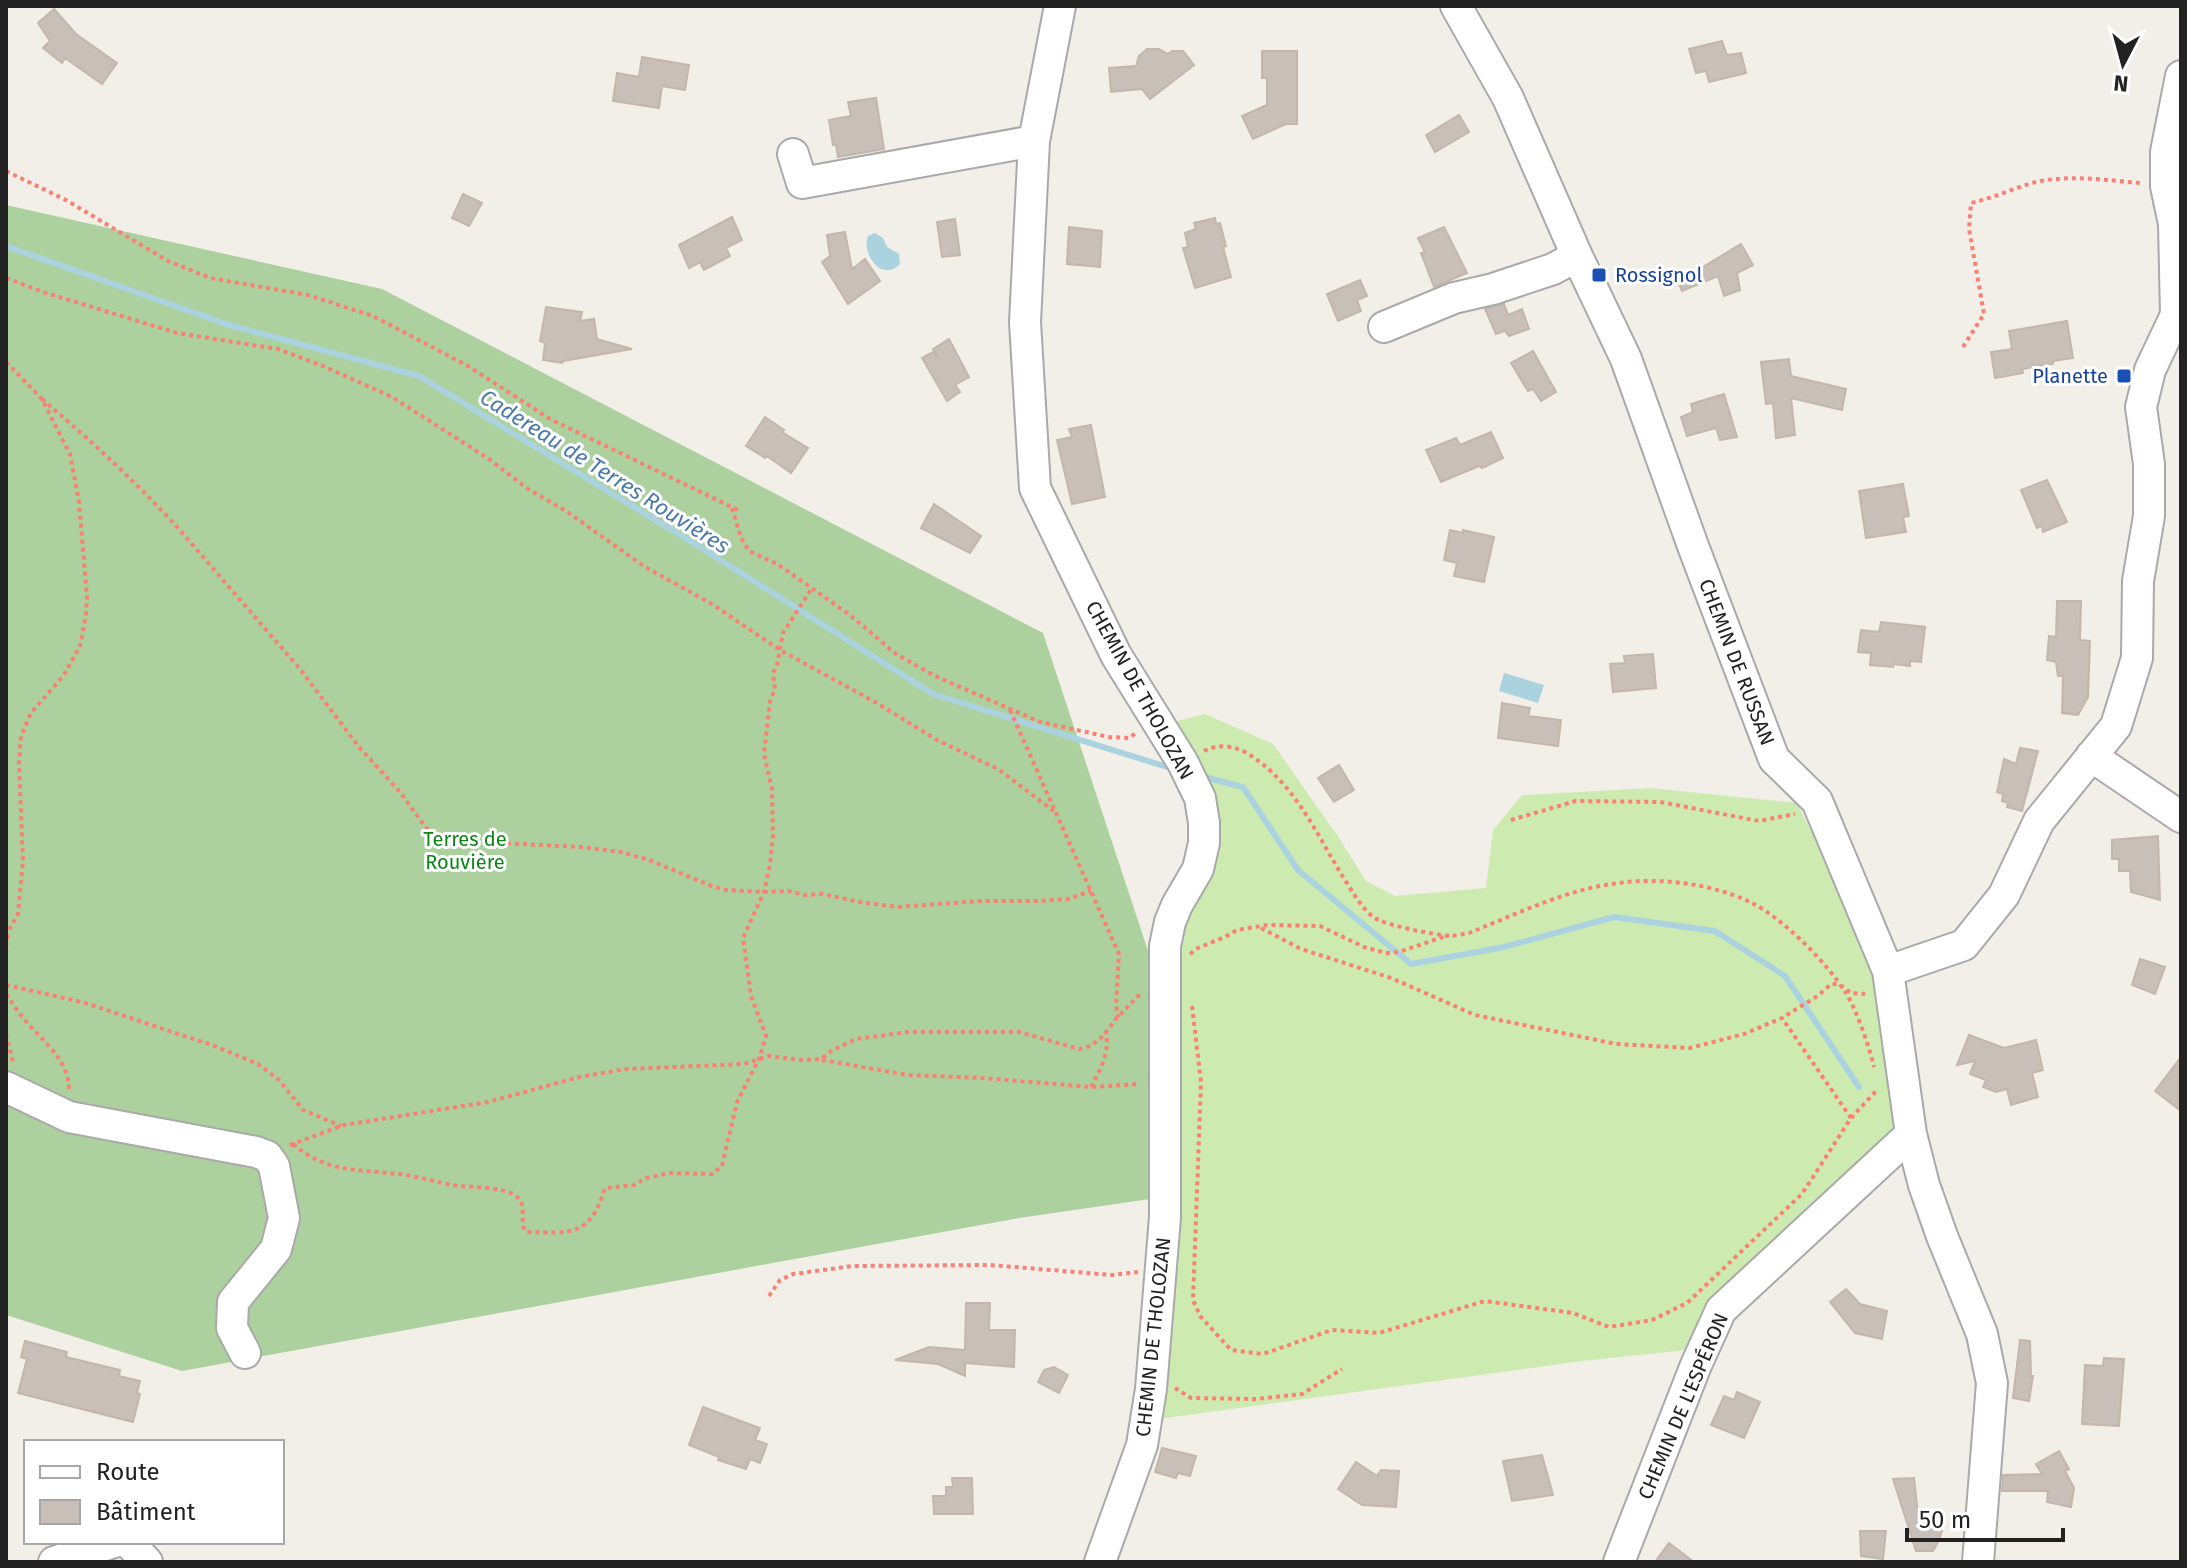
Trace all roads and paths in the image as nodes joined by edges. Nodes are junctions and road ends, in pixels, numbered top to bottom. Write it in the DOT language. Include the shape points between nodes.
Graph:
graph roads {
  1 [pos="1060,6"];
  2 [pos="1456,6"];
  3 [pos="2181,76"];
  4 [pos="1034,141"];
  5 [pos="793,154"];
  6 [pos="6,171"];
  7 [pos="2166,186"];
  8 [pos="1577,256"];
  9 [pos="6,278"];
  10 [pos="1384,327"];
  11 [pos="2178,328"];
  12 [pos="1963,347"];
  13 [pos="6,362"];
  14 [pos="42,399"];
  15 [pos="732,508"];
  16 [pos="740,511"];
  17 [pos="812,588"];
  18 [pos="780,650"];
  19 [pos="1009,708"];
  20 [pos="1155,718"];
  21 [pos="2091,756"];
  22 [pos="1183,763"];
  23 [pos="1820,809"];
  24 [pos="1055,812"];
  25 [pos="2181,817"];
  26 [pos="1511,820"];
  27 [pos="1091,891"];
  28 [pos="764,892"];
  29 [pos="1259,927"];
  30 [pos="7,933"];
  31 [pos="1449,935"];
  32 [pos="6,947"];
  33 [pos="1165,970"];
  34 [pos="1890,980"];
  35 [pos="1839,984"];
  36 [pos="6,985"];
  37 [pos="6,994"];
  38 [pos="1192,1005"];
  39 [pos="1118,1017"];
  40 [pos="1782,1018"];
  41 [pos="1106,1033"];
  42 [pos="759,1059"];
  43 [pos="821,1059"];
  44 [pos="1877,1077"];
  45 [pos="1165,1081"];
  46 [pos="6,1087"];
  47 [pos="1091,1087"];
  48 [pos="69,1117"];
  49 [pos="1851,1118"];
  50 [pos="1909,1121"];
  51 [pos="341,1126"];
  52 [pos="293,1144"];
  53 [pos="261,1154"];
  54 [pos="1161,1270"];
  55 [pos="769,1296"];
  56 [pos="245,1353"];
  57 [pos="1342,1369"];
  58 [pos="1153,1373"];
  59 [pos="108,1544"];
  60 [pos="130,1544"];
  61 [pos="54,1562"];
  62 [pos="147,1562"];
  63 [pos="1100,1562"];
  64 [pos="1619,1562"];
  65 [pos="1978,1562"];
  1 -- 4 [label="street, CHEMIN DE THOLOZAN"];
  2 -- 8 [label="street, CHEMIN DE RUSSAN" via="1508,98"];
  3 -- 7 [label="street" via="2166,152"];
  4 -- 5 [label="street" via="802,183"];
  4 -- 20 [label="street, CHEMIN DE THOLOZAN" via="1025,322 1035,488 1116,655"];
  6 -- 15 [label="path" via="168,261 210,278 308,295 373,316 468,366 550,419"];
  7 -- 11 [label="street" via="2174,224"];
  7 -- 12 [label="path" via="2077,178 2033,183 1971,203 1969,229 1984,314"];
  8 -- 10 [label="street"];
  8 -- 23 [label="street, CHEMIN DE RUSSAN" via="1626,359 1774,759"];
  9 -- 18 [label="path" via="177,333 278,349 392,397 645,567"];
  11 -- 21 [label="street" via="2150,370 2141,407 2149,516 2138,581 2137,658 2116,726"];
  13 -- 14 [label="path"];
  14 -- 28 [label="path" via="159,508 300,669 432,836 463,845 621,852 726,890"];
  14 -- 30 [label="path" via="70,454 79,502 86,615 80,646 64,675 31,713 21,736 23,861 18,914"];
  15 -- 16 [label="path"];
  15 -- 17 [label="path" via="749,551"];
  17 -- 18 [label="path" via="783,633"];
  17 -- 19 [label="path" via="896,654"];
  18 -- 24 [label="path" via="998,769"];
  18 -- 28 [label="path" via="764,754 772,789 773,837"];
  19 -- 20 [label="path" via="1040,722 1109,737 1129,738"];
  19 -- 24 [label="path"];
  20 -- 22 [label="street, CHEMIN DE THOLOZAN"];
  21 -- 25 [label="street"];
  21 -- 34 [label="street" via="2039,821 2004,895 1964,945"];
  22 -- 31 [label="path" via="1218,746 1243,751 1266,765 1305,812 1357,900 1375,919"];
  22 -- 33 [label="street, CHEMIN DE THOLOZAN" via="1200,798 1204,843 1198,869 1170,922"];
  23 -- 26 [label="path" via="1759,821 1660,802 1576,801"];
  23 -- 34 [label="street, CHEMIN DE RUSSAN"];
  24 -- 27 [label="path"];
  27 -- 28 [label="path" via="1068,899 897,907 823,894"];
  27 -- 39 [label="path" via="1119,954"];
  28 -- 42 [label="path" via="743,938 751,996 766,1036"];
  29 -- 31 [label="path" via="1320,926 1386,953"];
  29 -- 33 [label="path" via="1237,930"];
  29 -- 40 [label="path" via="1301,949 1391,978 1475,1015 1616,1044 1690,1048"];
  30 -- 32 [label="path"];
  31 -- 35 [label="path" via="1469,933 1590,888 1665,881 1750,902 1818,956"];
  33 -- 39 [label="path"];
  33 -- 45 [label="street, CHEMIN DE THOLOZAN"];
  34 -- 35 [label="path" via="1866,994 1851,993"];
  34 -- 50 [label="street, CHEMIN DE RUSSAN"];
  35 -- 40 [label="path" via="1831,984"];
  35 -- 44 [label="path"];
  36 -- 51 [label="path" via="82,1002 258,1064 303,1110"];
  37 -- 48 [label="path" via="60,1059 69,1080"];
  38 -- 49 [label="path" via="1201,1082 1193,1300 1200,1316 1231,1350 1263,1354 1332,1330 1379,1333 1485,1301 1573,1313 1609,1327 1652,1320 1687,1303 1802,1194"];
  39 -- 41 [label="path"];
  40 -- 49 [label="path"];
  41 -- 43 [label="path" via="1079,1049 1019,1032 909,1032 856,1039"];
  41 -- 47 [label="path" via="1102,1066"];
  42 -- 43 [label="path"];
  42 -- 51 [label="path" via="627,1069 488,1102"];
  42 -- 52 [label="path" via="737,1102 722,1166 712,1174 670,1173 605,1188 592,1220 571,1233 526,1232 516,1195 324,1165"];
  43 -- 47 [label="path" via="908,1075"];
  45 -- 47 [label="path"];
  45 -- 54 [label="street, CHEMIN DE THOLOZAN"];
  46 -- 48 [label="street"];
  48 -- 53 [label="street"];
  49 -- 50 [label="path" via="1880,1087"];
  50 -- 64 [label="street, CHEMIN DE L'ESPÉRON" via="1721,1310"];
  50 -- 65 [label="street, CHEMIN DE RUSSAN" via="1924,1185 1982,1334 1992,1383"];
  51 -- 52 [label="path"];
  52 -- 53 [label="path"];
  53 -- 56 [label="street" via="274,1166 284,1218 276,1249 233,1302 232,1328"];
  54 -- 55 [label="path" via="1112,1275 990,1265 853,1266 793,1274 780,1280"];
  54 -- 58 [label="street, CHEMIN DE THOLOZAN"];
  57 -- 58 [label="path" via="1302,1394 1256,1399 1191,1398"];
  58 -- 63 [label="street, CHEMIN DE THOLOZAN" via="1142,1445"];
  59 -- 61 [label="street"];
  60 -- 62 [label="street"];
}
